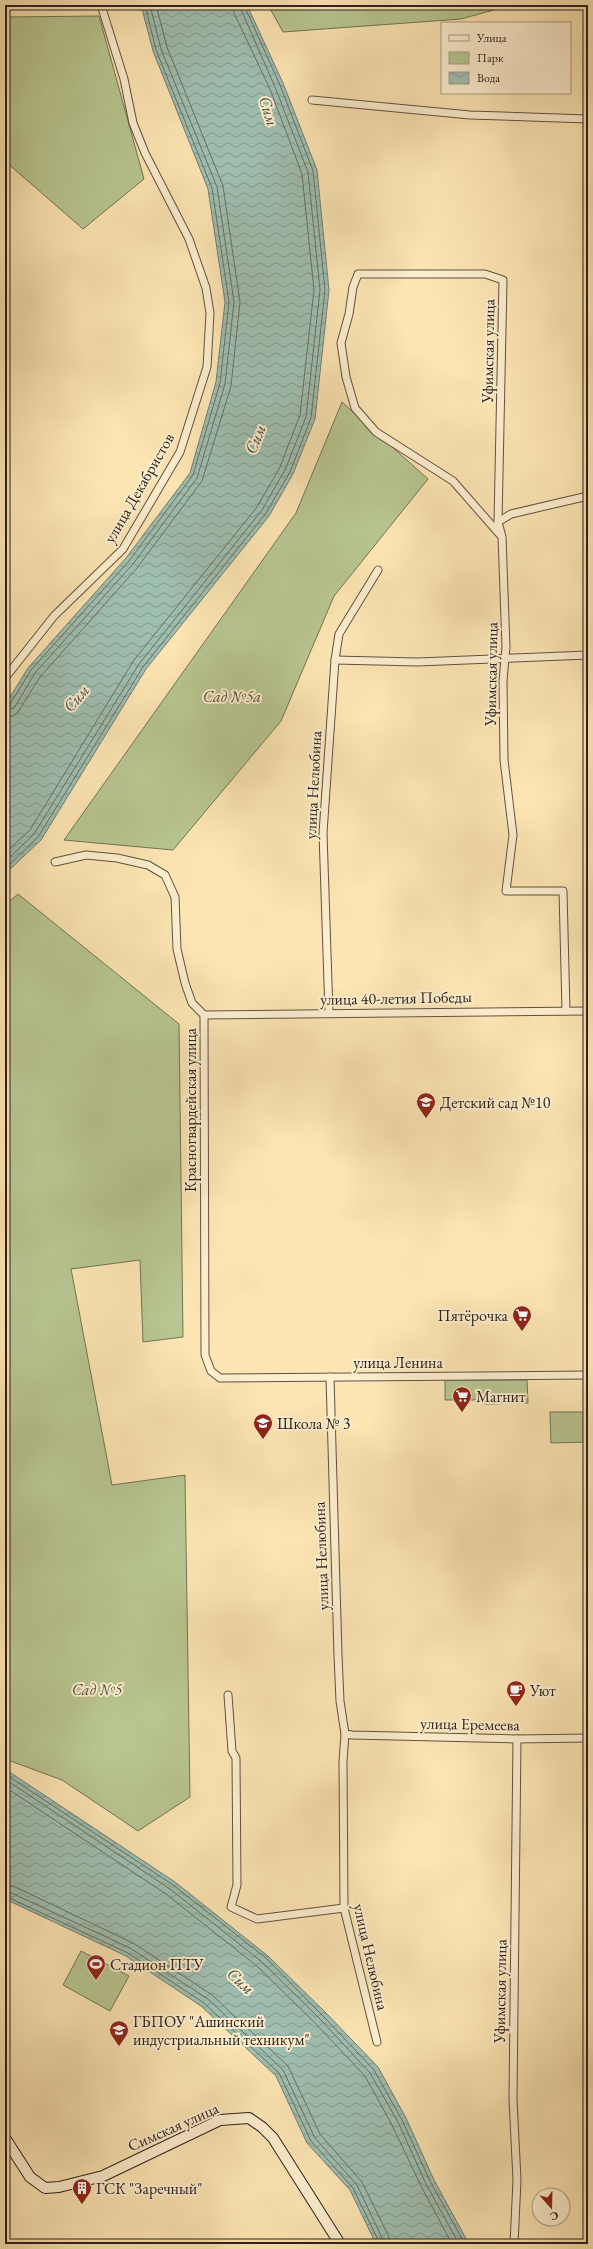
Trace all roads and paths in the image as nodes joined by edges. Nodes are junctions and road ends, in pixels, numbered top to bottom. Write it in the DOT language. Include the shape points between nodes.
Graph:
graph roads {
  1 [pos="101,5"];
  2 [pos="312,100"];
  3 [pos="588,119"];
  4 [pos="588,496"];
  5 [pos="498,522"];
  6 [pos="502,538"];
  7 [pos="378,570"];
  8 [pos="588,655"];
  9 [pos="506,658"];
  10 [pos="335,660"];
  11 [pos="5,678"];
  12 [pos="55,862"];
  13 [pos="566,1011"];
  14 [pos="588,1011"];
  15 [pos="330,1013"];
  16 [pos="204,1015"];
  17 [pos="211,1371"];
  18 [pos="588,1375"];
  19 [pos="330,1376"];
  20 [pos="228,1695"];
  21 [pos="349,1734"];
  22 [pos="588,1738"];
  23 [pos="517,1739"];
  24 [pos="344,1908"];
  25 [pos="377,2042"];
  26 [pos="5,2138"];
  27 [pos="340,2244"];
  28 [pos="514,2244"];
  1 -- 11 [label="street, улица Декабристов" via="124,79 133,123 145,153 189,239 206,288 210,313 207,367 180,452 123,549 54,616"];
  2 -- 3 [label="street" via="470,115"];
  4 -- 5 [label="street" via="511,514"];
  5 -- 6 [label="street, Уфимская улица"];
  5 -- 6 [label="street, Уфимская улица" via="504,280 485,274 358,274 341,343 354,408 376,432 453,481"];
  6 -- 9 [label="street, Уфимская улица"];
  7 -- 10 [label="street, улица Нелюбина" via="339,634"];
  8 -- 9 [label="street"];
  9 -- 10 [label="street" via="418,662"];
  9 -- 13 [label="street, Уфимская улица" via="503,681 504,760 513,835 506,891 563,891"];
  10 -- 15 [label="street, улица Нелюбина" via="324,833"];
  12 -- 16 [label="street, Красногвардейская улица" via="86,855 117,858 148,865 165,875 175,897 177,950 185,983 192,1003"];
  13 -- 14 [label="street, улица 40-летия Победы"];
  13 -- 15 [label="street, улица 40-летия Победы"];
  15 -- 16 [label="street, улица 40-летия Победы"];
  16 -- 17 [label="street, Красногвардейская улица" via="205,1355"];
  17 -- 19 [label="street, улица Ленина" via="220,1378"];
  18 -- 19 [label="street, улица Ленина"];
  19 -- 21 [label="street, улица Нелюбина" via="340,1701"];
  20 -- 24 [label="street" via="232,1751 236,1758 237,1885 231,1907 257,1919"];
  21 -- 23 [label="street, улица Еремеева"];
  21 -- 24 [label="street, улица Нелюбина" via="343,1762"];
  22 -- 23 [label="street, улица Еремеева"];
  23 -- 28 [label="street, Уфимская улица" via="513,2099 517,2180"];
  24 -- 25 [label="street, улица Нелюбина"];
  26 -- 27 [label="main road, Симская улица" via="30,2176 45,2188 59,2187 103,2176 220,2120 249,2118 272,2138"];
}
